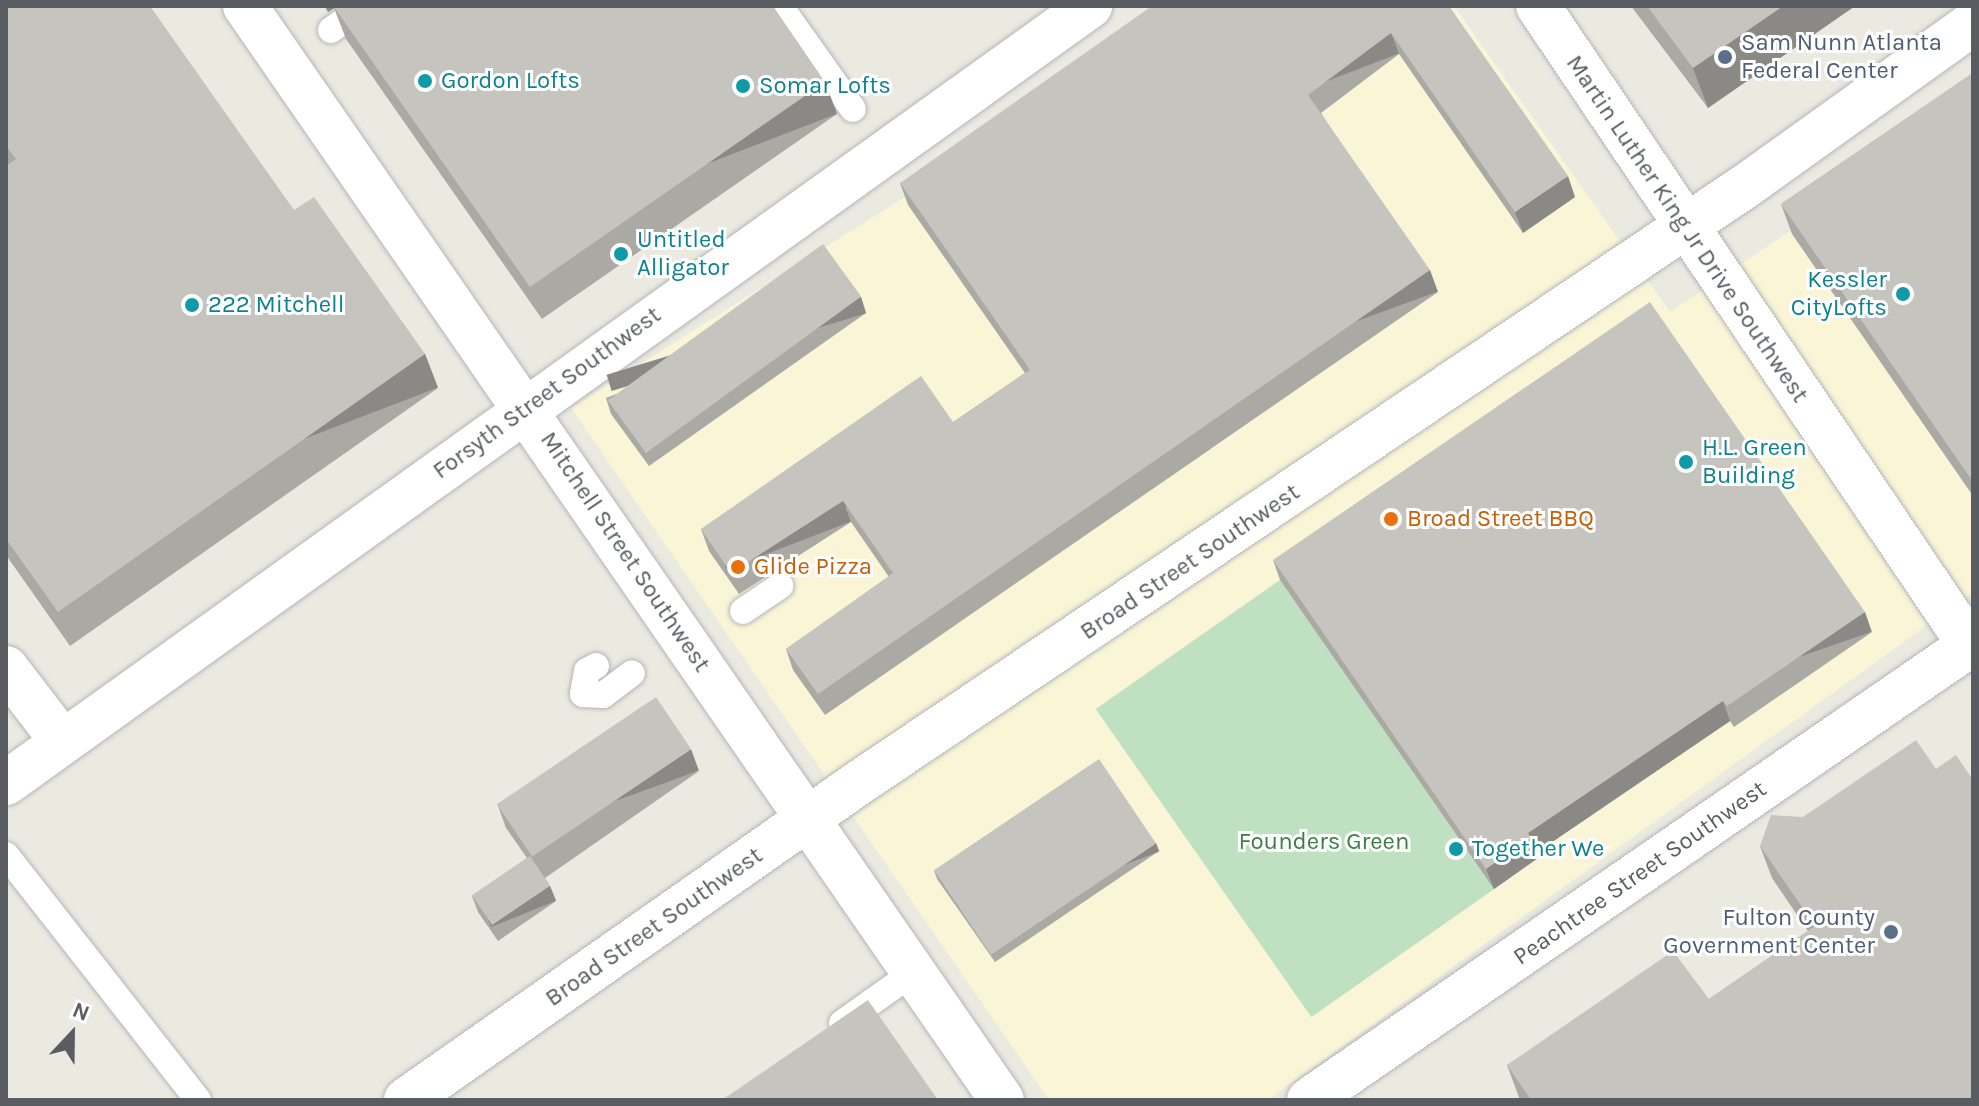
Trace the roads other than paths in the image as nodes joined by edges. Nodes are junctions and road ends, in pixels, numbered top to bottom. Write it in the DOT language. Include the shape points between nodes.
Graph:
graph roads {
  1 [pos="245,6"];
  2 [pos="365,6"];
  3 [pos="780,6"];
  4 [pos="1090,6"];
  5 [pos="1538,6"];
  6 [pos="1973,23"];
  7 [pos="331,30"];
  8 [pos="853,109"];
  9 [pos="1683,227"];
  10 [pos="527,408"];
  11 [pos="780,586"];
  12 [pos="743,611"];
  13 [pos="1972,646"];
  14 [pos="596,666"];
  15 [pos="6,668"];
  16 [pos="632,673"];
  17 [pos="62,741"];
  18 [pos="6,783"];
  19 [pos="808,819"];
  20 [pos="6,855"];
  21 [pos="914,972"];
  22 [pos="823,1037"];
  23 [pos="198,1100"];
  24 [pos="406,1100"];
  25 [pos="1002,1100"];
  26 [pos="1309,1100"];
  1 -- 10 [label="street, Mitchell Street Southwest"];
  2 -- 7 [label="lane"];
  3 -- 8 [label="lane"];
  4 -- 10 [label="street, Forsyth Street Southwest"];
  5 -- 9 [label="street, Martin Luther King Jr Drive Southwest"];
  6 -- 9 [label="street, Broad Street Southwest"];
  9 -- 13 [label="street, Martin Luther King Jr Drive Southwest"];
  9 -- 19 [label="street, Broad Street Southwest"];
  10 -- 17 [label="street, Forsyth Street Southwest"];
  10 -- 19 [label="street, Mitchell Street Southwest"];
  11 -- 12 [label="lane"];
  13 -- 26 [label="street, Peachtree Street Southwest"];
  14 -- 16 [label="lane" via="587,671 583,694 603,695"];
  15 -- 17 [label="street"];
  17 -- 18 [label="street, Forsyth Street Southwest"];
  19 -- 21 [label="street, Mitchell Street Southwest"];
  19 -- 24 [label="street, Broad Street Southwest"];
  20 -- 23 [label="lane"];
  21 -- 22 [label="lane"];
  21 -- 25 [label="street, Mitchell Street Southwest"];
}
